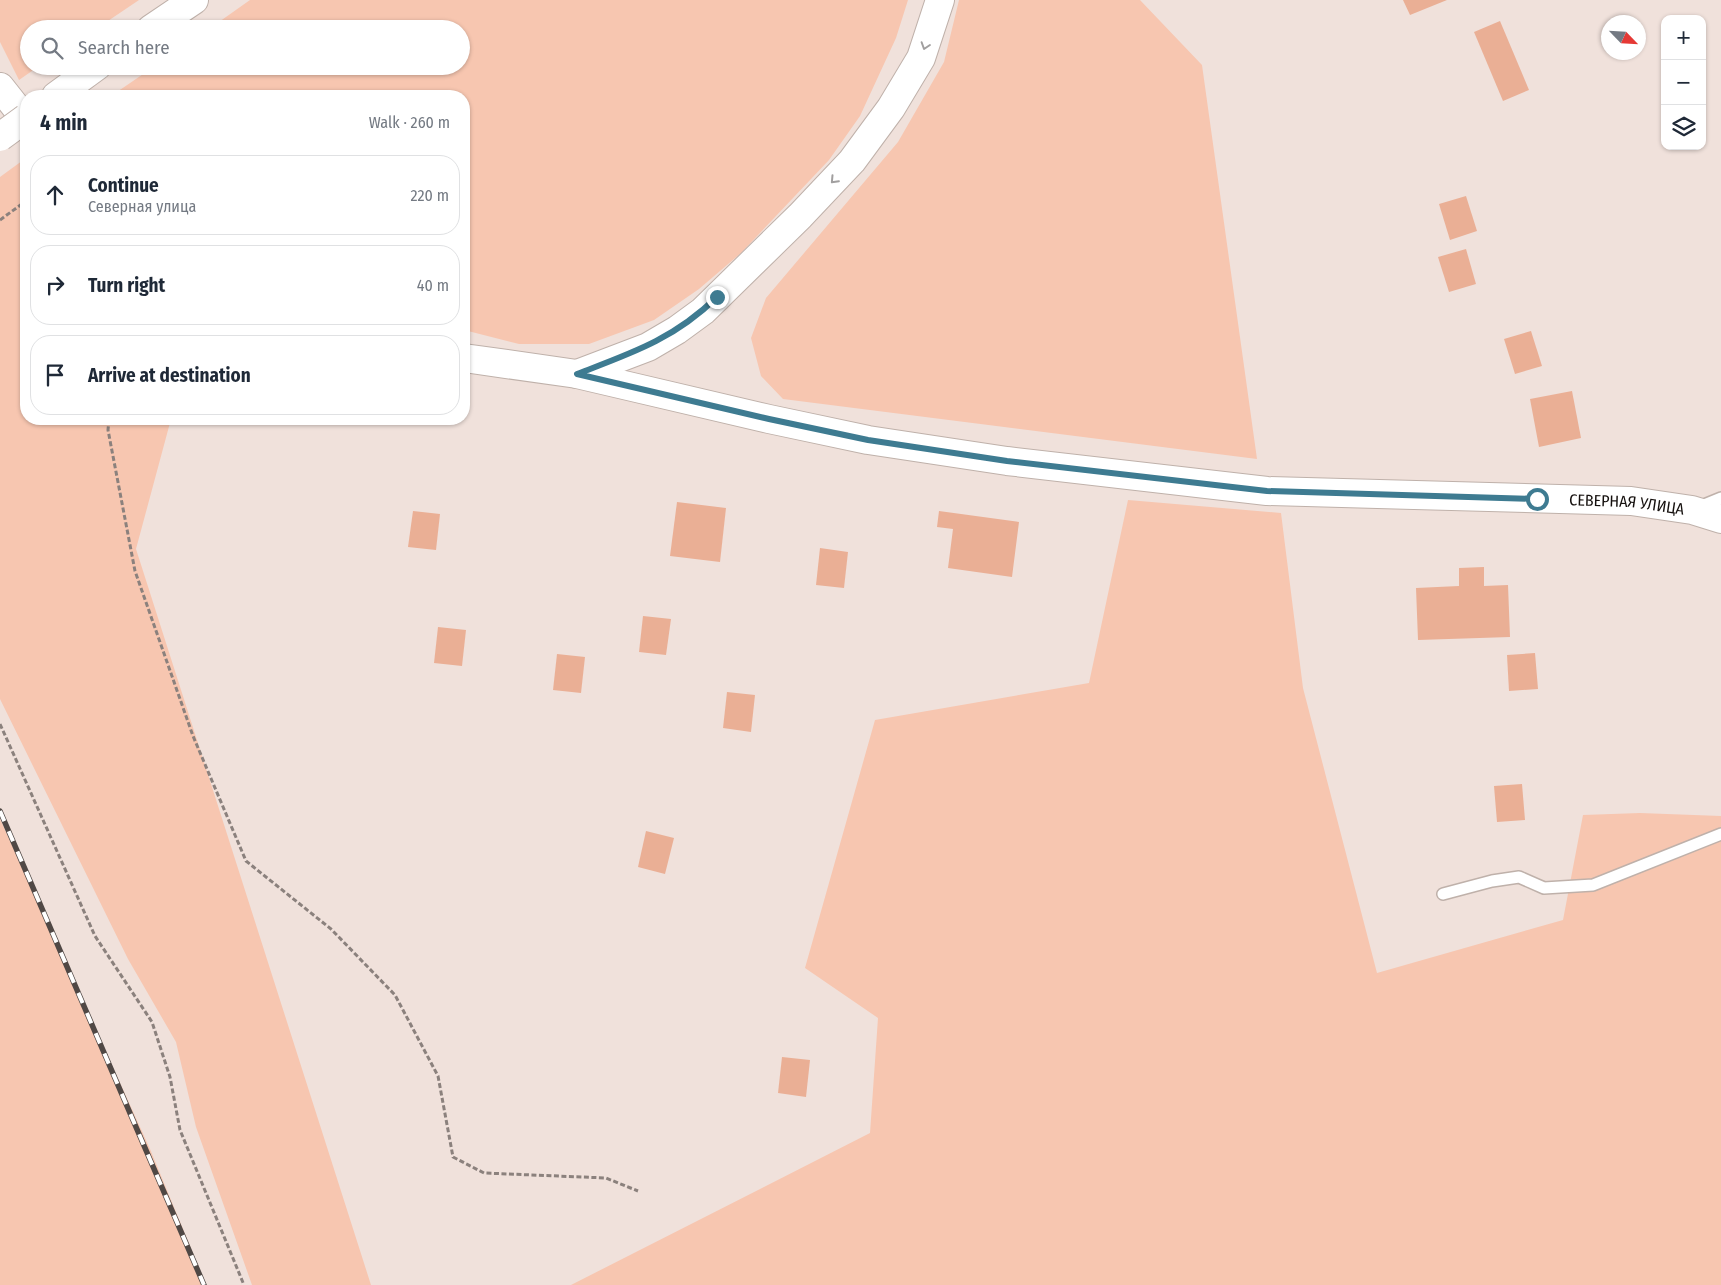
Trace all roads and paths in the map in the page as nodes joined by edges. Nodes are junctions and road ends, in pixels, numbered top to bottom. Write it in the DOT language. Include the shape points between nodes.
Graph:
graph roads {
  1 [pos="194,0"];
  2 [pos="940,0"];
  3 [pos="164,20"];
  4 [pos="85,75"];
  5 [pos="0,88"];
  6 [pos="64,90"];
  7 [pos="20,112"];
  8 [pos="20,123"];
  9 [pos="0,137"];
  10 [pos="20,206"];
  11 [pos="0,220"];
  12 [pos="470,359"];
  13 [pos="577,374"];
  14 [pos="108,425"];
  15 [pos="1721,498"];
  16 [pos="1692,510"];
  17 [pos="1721,519"];
  18 [pos="0,724"];
  19 [pos="1721,834"];
  20 [pos="1443,894"];
  21 [pos="638,1190"];
  22 [pos="244,1285"];
  1 -- 3 [label="main road"];
  2 -- 13 [label="main road, one-way" via="921,58 891,108 852,161 800,216 703,311 677,330 648,347"];
  4 -- 6 [label="main road"];
  5 -- 7 [label="main road"];
  8 -- 9 [label="main road, bridge"];
  10 -- 11 [label="path"];
  12 -- 13 [label="main road, СЕВЕРНАЯ УЛИЦА"];
  13 -- 16 [label="main road, СЕВЕРНАЯ УЛИЦА" via="868,440 1026,464 1267,491 1631,501"];
  14 -- 21 [label="path" via="135,571 193,736 246,861 331,929 396,995 438,1076 453,1157 484,1173 606,1178"];
  15 -- 16 [label="lane"];
  16 -- 17 [label="main road, СЕВЕРНАЯ УЛИЦА"];
  18 -- 22 [label="path" via="95,936 152,1022 170,1077 180,1130"];
  19 -- 20 [label="lane" via="1593,886 1544,888 1520,878"];
}
